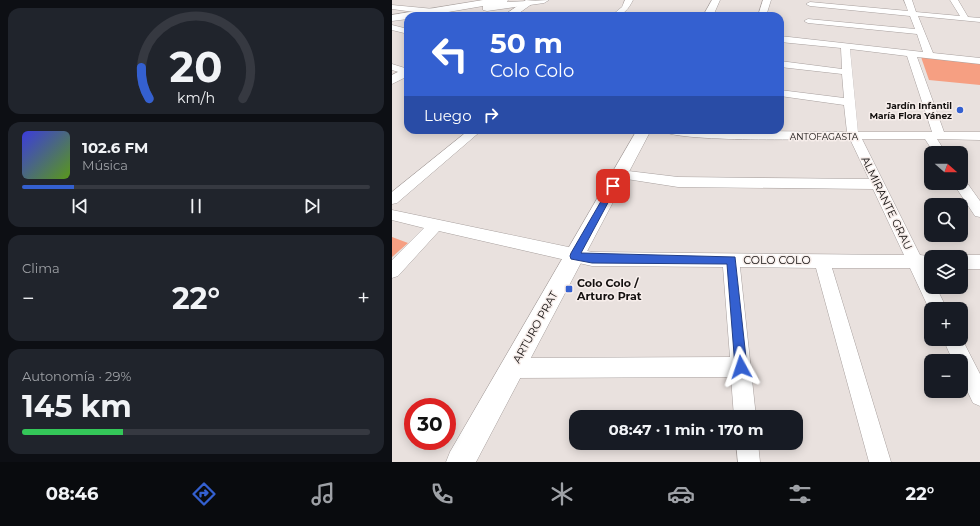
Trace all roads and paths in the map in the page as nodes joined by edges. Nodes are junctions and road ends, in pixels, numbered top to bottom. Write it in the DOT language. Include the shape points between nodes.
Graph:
graph roads {
  1 [pos="544,0"];
  2 [pos="629,0"];
  3 [pos="716,0"];
  4 [pos="767,0"];
  5 [pos="854,0"];
  6 [pos="908,0"];
  7 [pos="954,0"];
  8 [pos="531,1"];
  9 [pos="810,2"];
  10 [pos="426,3"];
  11 [pos="503,3"];
  12 [pos="392,7"];
  13 [pos="855,8"];
  14 [pos="414,9"];
  15 [pos="519,9"];
  16 [pos="428,12"];
  17 [pos="450,12"];
  18 [pos="514,12"];
  19 [pos="620,12"];
  20 [pos="710,12"];
  21 [pos="763,12"];
  22 [pos="913,14"];
  23 [pos="404,17"];
  24 [pos="392,18"];
  25 [pos="965,18"];
  26 [pos="980,20"];
  27 [pos="404,22"];
  28 [pos="392,24"];
  29 [pos="392,27"];
  30 [pos="404,31"];
  31 [pos="807,31"];
  32 [pos="920,32"];
  33 [pos="784,38"];
  34 [pos="845,46"];
  35 [pos="910,53"];
  36 [pos="929,55"];
  37 [pos="980,61"];
  38 [pos="784,64"];
  39 [pos="392,67"];
  40 [pos="404,71"];
  41 [pos="846,72"];
  42 [pos="404,74"];
  43 [pos="392,80"];
  44 [pos="784,94"];
  45 [pos="848,102"];
  46 [pos="471,134"];
  47 [pos="642,134"];
  48 [pos="698,134"];
  49 [pos="854,136"];
  50 [pos="934,136"];
  51 [pos="980,136"];
  52 [pos="938,146"];
  53 [pos="620,174"];
  54 [pos="878,184"];
  55 [pos="965,190"];
  56 [pos="392,199"];
  57 [pos="980,212"];
  58 [pos="392,215"];
  59 [pos="436,225"];
  60 [pos="574,256"];
  61 [pos="731,260"];
  62 [pos="822,261"];
  63 [pos="923,262"];
  64 [pos="968,262"];
  65 [pos="980,262"];
  66 [pos="392,271"];
  67 [pos="936,302"];
  68 [pos="955,346"];
  69 [pos="741,367"];
  70 [pos="512,368"];
  71 [pos="980,396"];
  72 [pos="744,410"];
  73 [pos="748,450"];
  74 [pos="460,462"];
  75 [pos="749,462"];
  76 [pos="880,462"];
  1 -- 8 [label="main road"];
  2 -- 19 [label="street"];
  3 -- 20 [label="street"];
  4 -- 21 [label="street"];
  5 -- 13 [label="street"];
  6 -- 22 [label="street"];
  7 -- 25 [label="street"];
  8 -- 11 [label="main road"];
  8 -- 15 [label="street"];
  9 -- 13 [label="street"];
  9 -- 31 [label="street"];
  10 -- 14 [label="street"];
  11 -- 15 [label="main road"];
  11 -- 17 [label="main road"];
  12 -- 14 [label="street"];
  13 -- 22 [label="street"];
  14 -- 16 [label="street"];
  15 -- 18 [label="street"];
  22 -- 25 [label="street"];
  22 -- 32 [label="street"];
  23 -- 24 [label="main road"];
  25 -- 26 [label="street"];
  27 -- 28 [label="main road"];
  29 -- 30 [label="street"];
  31 -- 32 [label="street"];
  31 -- 33 [label="street"];
  31 -- 34 [label="street"];
  32 -- 36 [label="street"];
  34 -- 35 [label="street"];
  34 -- 41 [label="street, ALMIRANTE GRAU"];
  35 -- 36 [label="street"];
  35 -- 50 [label="street"];
  36 -- 37 [label="street"];
  38 -- 41 [label="street"];
  39 -- 40 [label="street"];
  41 -- 45 [label="street, ALMIRANTE GRAU"];
  42 -- 43 [label="street"];
  44 -- 45 [label="street"];
  45 -- 49 [label="street, ALMIRANTE GRAU"];
  46 -- 56 [label="street"];
  47 -- 53 [label="street, ARTURO PRAT"];
  48 -- 49 [label="street, ANTOFAGASTA"];
  49 -- 50 [label="street, ANTOFAGASTA"];
  49 -- 54 [label="street, ALMIRANTE GRAU"];
  50 -- 51 [label="street, ANTOFAGASTA"];
  50 -- 52 [label="street"];
  53 -- 54 [label="street" via="678,182"];
  53 -- 60 [label="street, ARTURO PRAT"];
  54 -- 63 [label="street, ALMIRANTE GRAU"];
  55 -- 57 [label="street"];
  58 -- 59 [label="street, COLO COLO"];
  59 -- 60 [label="street, COLO COLO"];
  59 -- 66 [label="street"];
  60 -- 61 [label="street, COLO COLO" via="592,259"];
  60 -- 70 [label="street, ARTURO PRAT"];
  61 -- 62 [label="street, COLO COLO"];
  61 -- 69 [label="street"];
  62 -- 63 [label="street, COLO COLO"];
  62 -- 76 [label="street"];
  63 -- 67 [label="street, ALMIRANTE GRAU"];
  64 -- 65 [label="street"];
  68 -- 71 [label="street"];
  69 -- 70 [label="street"];
  69 -- 72 [label="street"];
  70 -- 74 [label="street, ARTURO PRAT"];
  73 -- 75 [label="street"];
}
